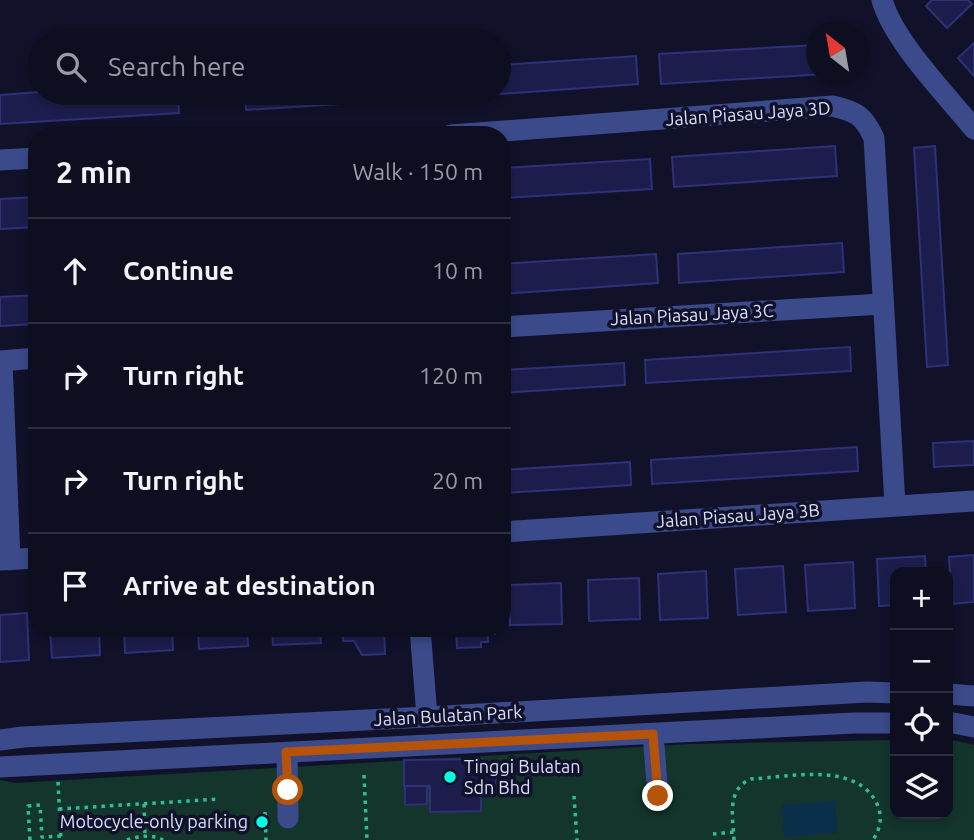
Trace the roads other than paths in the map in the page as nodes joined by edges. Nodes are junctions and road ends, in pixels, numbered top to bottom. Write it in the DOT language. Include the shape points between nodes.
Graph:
graph roads {
  1 [pos="882,0"];
  2 [pos="974,129"];
  3 [pos="511,131"];
  4 [pos="28,158"];
  5 [pos="0,160"];
  6 [pos="882,304"];
  7 [pos="511,326"];
  8 [pos="28,359"];
  9 [pos="1,361"];
  10 [pos="974,501"];
  11 [pos="895,505"];
  12 [pos="511,531"];
  13 [pos="28,559"];
  14 [pos="5,560"];
  15 [pos="421,637"];
  16 [pos="890,693"];
  17 [pos="953,694"];
  18 [pos="974,696"];
  19 [pos="427,717"];
  20 [pos="890,723"];
  21 [pos="953,723"];
  22 [pos="974,727"];
  23 [pos="653,734"];
  24 [pos="0,740"];
  25 [pos="286,752"];
  26 [pos="0,767"];
  27 [pos="658,796"];
  28 [pos="288,818"];
  1 -- 2 [label="street" via="897,35"];
  3 -- 6 [label="street, Jalan Piasau Jaya 3D" via="833,107 854,111 874,138"];
  4 -- 5 [label="street"];
  6 -- 7 [label="street, Jalan Piasau Jaya 3C"];
  6 -- 11 [label="street, Jalan Piasau Jaya 3D"];
  8 -- 9 [label="street"];
  9 -- 14 [label="street"];
  10 -- 11 [label="street, Jalan Piasau Jaya 3B"];
  11 -- 12 [label="street, Jalan Piasau Jaya 3B"];
  13 -- 14 [label="street"];
  15 -- 19 [label="street"];
  16 -- 19 [label="street, Jalan Bulatan Park"];
  17 -- 18 [label="street"];
  19 -- 24 [label="street, Jalan Bulatan Park"];
  20 -- 23 [label="street"];
  21 -- 22 [label="street"];
  23 -- 25 [label="street"];
  23 -- 27 [label="street"];
  25 -- 26 [label="street"];
  25 -- 28 [label="street"];
}
